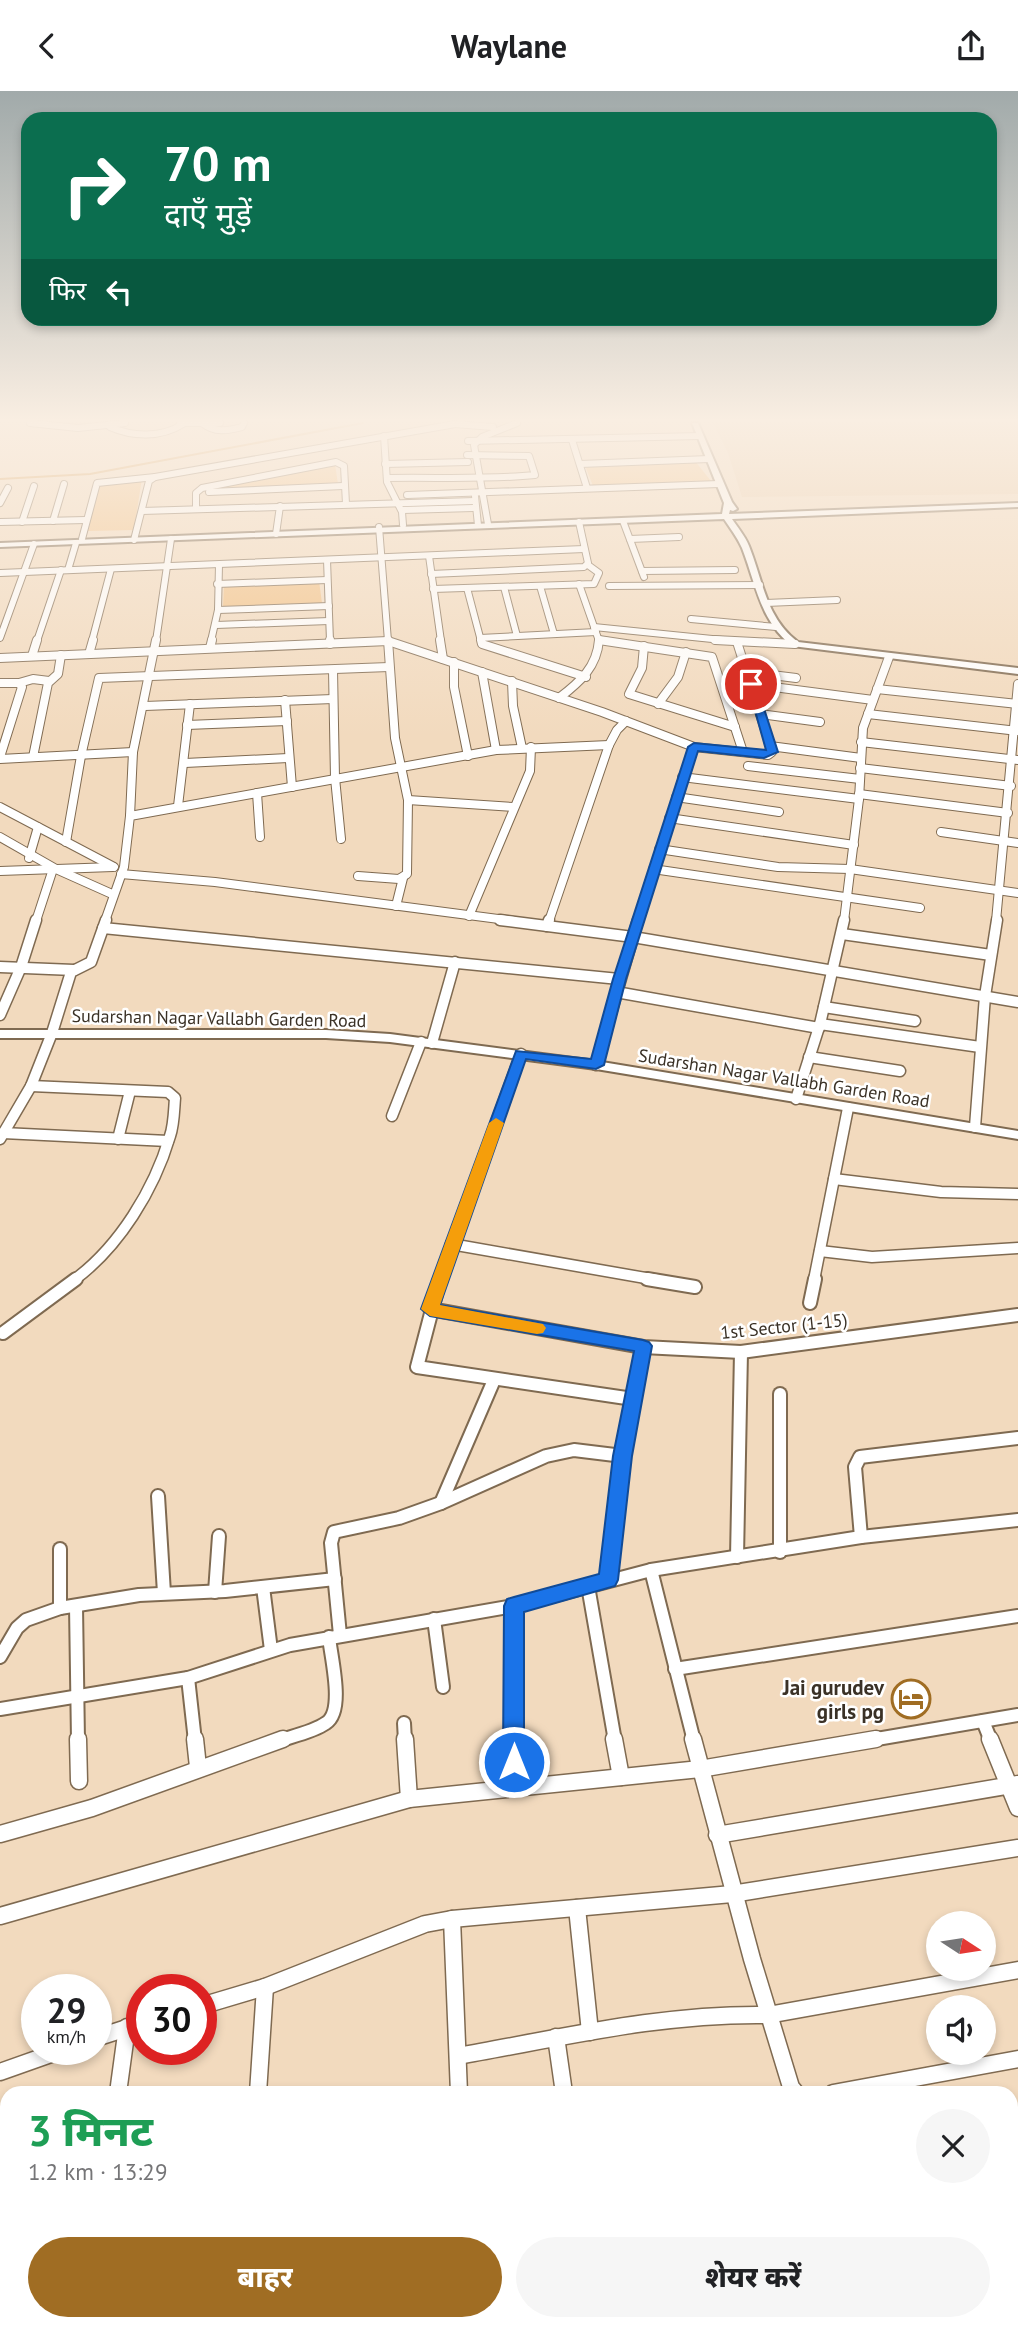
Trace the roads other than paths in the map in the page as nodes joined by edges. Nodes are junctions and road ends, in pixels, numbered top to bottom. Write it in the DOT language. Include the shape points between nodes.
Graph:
graph roads {
  1 [pos="83,528"];
  2 [pos="138,528"];
  3 [pos="277,528"];
  4 [pos="388,528"];
  5 [pos="403,528"];
  6 [pos="580,528"];
  7 [pos="626,528"];
  8 [pos="379,529"];
  9 [pos="737,529"];
  10 [pos="276,533"];
  11 [pos="679,537"];
  12 [pos="135,538"];
  13 [pos="171,538"];
  14 [pos="630,539"];
  15 [pos="79,541"];
  16 [pos="0,543"];
  17 [pos="34,544"];
  18 [pos="584,549"];
  19 [pos="429,556"];
  20 [pos="380,558"];
  21 [pos="327,560"];
  22 [pos="219,565"];
  23 [pos="588,565"];
  24 [pos="167,566"];
  25 [pos="111,569"];
  26 [pos="65,570"];
  27 [pos="735,570"];
  28 [pos="642,571"];
  29 [pos="23,572"];
  30 [pos="0,573"];
  31 [pos="431,574"];
  32 [pos="327,580"];
  33 [pos="217,584"];
  34 [pos="579,584"];
  35 [pos="760,585"];
  36 [pos="540,586"];
  37 [pos="609,586"];
  38 [pos="647,586"];
  39 [pos="504,587"];
  40 [pos="467,588"];
  41 [pos="433,589"];
  42 [pos="836,600"];
  43 [pos="766,603"];
  44 [pos="328,606"];
  45 [pos="218,610"];
  46 [pos="691,619"];
  47 [pos="329,621"];
  48 [pos="215,625"];
  49 [pos="776,627"];
  50 [pos="596,633"];
  51 [pos="554,634"];
  52 [pos="517,636"];
  53 [pos="0,638"];
  54 [pos="480,638"];
  55 [pos="388,641"];
  56 [pos="737,642"];
  57 [pos="330,644"];
  58 [pos="794,644"];
  59 [pos="644,646"];
  60 [pos="210,648"];
  61 [pos="155,650"];
  62 [pos="686,652"];
  63 [pos="89,654"];
  64 [pos="102,654"];
  65 [pos="61,655"];
  66 [pos="32,656"];
  67 [pos="889,657"];
  68 [pos="0,658"];
  69 [pos="443,659"];
  70 [pos="454,663"];
  71 [pos="389,667"];
  72 [pos="333,670"];
  73 [pos="1018,671"];
  74 [pos="482,672"];
  75 [pos="747,672"];
  76 [pos="150,676"];
  77 [pos="586,677"];
  78 [pos="99,678"];
  79 [pos="796,678"];
  80 [pos="49,681"];
  81 [pos="512,681"];
  82 [pos="0,683"];
  83 [pos="19,683"];
  84 [pos="751,684"];
  85 [pos="1018,684"];
  86 [pos="877,689"];
  87 [pos="559,698"];
  88 [pos="333,699"];
  89 [pos="285,700"];
  90 [pos="873,700"];
  91 [pos="1017,703"];
  92 [pos="190,704"];
  93 [pos="658,704"];
  94 [pos="145,706"];
  95 [pos="760,714"];
  96 [pos="867,714"];
  97 [pos="287,721"];
  98 [pos="626,721"];
  99 [pos="820,722"];
  100 [pos="187,725"];
  101 [pos="735,727"];
  102 [pos="1017,731"];
  103 [pos="861,742"];
  104 [pos="609,745"];
  105 [pos="770,745"];
  106 [pos="527,747"];
  107 [pos="694,747"];
  108 [pos="496,751"];
  109 [pos="133,752"];
  110 [pos="743,752"];
  111 [pos="81,756"];
  112 [pos="468,756"];
  113 [pos="33,757"];
  114 [pos="0,758"];
  115 [pos="288,758"];
  116 [pos="1016,760"];
  117 [pos="184,763"];
  118 [pos="860,763"];
  119 [pos="748,766"];
  120 [pos="402,768"];
  121 [pos="682,777"];
  122 [pos="335,778"];
  123 [pos="860,779"];
  124 [pos="292,787"];
  125 [pos="1013,789"];
  126 [pos="257,793"];
  127 [pos="859,796"];
  128 [pos="676,797"];
  129 [pos="408,800"];
  130 [pos="178,806"];
  131 [pos="0,807"];
  132 [pos="513,807"];
  133 [pos="779,812"];
  134 [pos="1008,813"];
  135 [pos="130,816"];
  136 [pos="669,818"];
  137 [pos="38,827"];
  138 [pos="941,832"];
  139 [pos="0,837"];
  140 [pos="260,837"];
  141 [pos="341,838"];
  142 [pos="1005,841"];
  143 [pos="66,842"];
  144 [pos="1018,843"];
  145 [pos="854,845"];
  146 [pos="659,849"];
  147 [pos="30,854"];
  148 [pos="54,869"];
  149 [pos="119,869"];
  150 [pos="653,869"];
  151 [pos="850,869"];
  152 [pos="26,870"];
  153 [pos="0,871"];
  154 [pos="358,876"];
  155 [pos="403,878"];
  156 [pos="1001,891"];
  157 [pos="1018,893"];
  158 [pos="112,894"];
  159 [pos="847,897"];
  160 [pos="396,906"];
  161 [pos="920,908"];
  162 [pos="469,916"];
  163 [pos="547,926"];
  164 [pos="103,928"];
  165 [pos="842,935"];
  166 [pos="632,937"];
  167 [pos="992,954"];
  168 [pos="455,962"];
  169 [pos="0,967"];
  170 [pos="21,967"];
  171 [pos="74,970"];
  172 [pos="834,973"];
  173 [pos="619,979"];
  174 [pos="616,992"];
  175 [pos="985,996"];
  176 [pos="1018,1002"];
  177 [pos="824,1007"];
  178 [pos="0,1015"];
  179 [pos="915,1021"];
  180 [pos="819,1026"];
  181 [pos="52,1033"];
  182 [pos="0,1034"];
  183 [pos="427,1042"];
  184 [pos="980,1047"];
  185 [pos="521,1054"];
  186 [pos="809,1058"];
  187 [pos="596,1065"];
  188 [pos="900,1071"];
  189 [pos="31,1086"];
  190 [pos="130,1091"];
  191 [pos="796,1099"];
  192 [pos="848,1108"];
  193 [pos="392,1116"];
  194 [pos="975,1127"];
  195 [pos="1018,1135"];
  196 [pos="1,1136"];
  197 [pos="118,1139"];
  198 [pos="168,1141"];
  199 [pos="834,1179"];
  200 [pos="1018,1194"];
  201 [pos="452,1244"];
  202 [pos="1018,1248"];
  203 [pos="820,1251"];
  204 [pos="695,1287"];
  205 [pos="810,1303"];
  206 [pos="430,1309"];
  207 [pos="1018,1315"];
  208 [pos="3,1333"];
  209 [pos="643,1346"];
  210 [pos="741,1352"];
  211 [pos="494,1380"];
  212 [pos="780,1394"];
  213 [pos="633,1399"];
  214 [pos="1018,1439"];
  215 [pos="622,1456"];
  216 [pos="158,1496"];
  217 [pos="441,1503"];
  218 [pos="1018,1520"];
  219 [pos="219,1536"];
  220 [pos="861,1537"];
  221 [pos="60,1549"];
  222 [pos="780,1552"];
  223 [pos="737,1557"];
  224 [pos="650,1570"];
  225 [pos="335,1579"];
  226 [pos="608,1580"];
  227 [pos="589,1586"];
  228 [pos="263,1587"];
  229 [pos="215,1592"];
  230 [pos="164,1593"];
  231 [pos="76,1606"];
  232 [pos="514,1606"];
  233 [pos="60,1608"];
  234 [pos="1018,1616"];
  235 [pos="434,1619"];
  236 [pos="335,1636"];
  237 [pos="271,1650"];
  238 [pos="0,1657"];
  239 [pos="676,1669"];
  240 [pos="188,1678"];
  241 [pos="443,1687"];
  242 [pos="77,1695"];
  243 [pos="0,1709"];
  244 [pos="1018,1715"];
  245 [pos="983,1721"];
  246 [pos="404,1723"];
  247 [pos="198,1767"];
  248 [pos="700,1769"];
  249 [pos="621,1777"];
  250 [pos="79,1781"];
  251 [pos="1013,1785"];
  252 [pos="514,1787"];
  253 [pos="409,1799"];
  254 [pos="1018,1808"];
  255 [pos="0,1834"];
  256 [pos="717,1835"];
  257 [pos="1018,1848"];
  258 [pos="732,1894"];
  259 [pos="577,1908"];
  260 [pos="0,1916"];
  261 [pos="452,1919"];
  262 [pos="1018,1970"];
  263 [pos="265,1987"];
  264 [pos="217,2001"];
  265 [pos="768,2015"];
  266 [pos="590,2032"];
  267 [pos="556,2037"];
  268 [pos="458,2056"];
  269 [pos="126,2059"];
  270 [pos="1018,2059"];
  271 [pos="21,2065"];
  272 [pos="0,2072"];
  273 [pos="120,2086"];
  274 [pos="258,2086"];
  275 [pos="459,2086"];
  276 [pos="563,2086"];
  277 [pos="791,2086"];
  278 [pos="871,2086"];
  1 -- 15 [label="street"];
  2 -- 12 [label="street"];
  3 -- 10 [label="street"];
  4 -- 8 [label="street"];
  5 -- 8 [label="street"];
  6 -- 18 [label="street"];
  7 -- 14 [label="street"];
  8 -- 10 [label="street"];
  8 -- 20 [label="street"];
  9 -- 35 [label="street"];
  10 -- 12 [label="street"];
  10 -- 13 [label="street"];
  11 -- 14 [label="street"];
  12 -- 13 [label="street"];
  12 -- 15 [label="street"];
  13 -- 24 [label="street"];
  14 -- 28 [label="street"];
  15 -- 16 [label="street"];
  15 -- 17 [label="street"];
  15 -- 26 [label="street"];
  16 -- 17 [label="street"];
  17 -- 29 [label="street"];
  18 -- 19 [label="street"];
  18 -- 23 [label="street"];
  19 -- 20 [label="street"];
  19 -- 31 [label="street"];
  20 -- 21 [label="street"];
  20 -- 55 [label="street"];
  21 -- 22 [label="street"];
  21 -- 32 [label="street"];
  22 -- 24 [label="street"];
  22 -- 33 [label="street"];
  23 -- 31 [label="street"];
  23 -- 34 [label="street" via="599,573 597,579 594,584"];
  24 -- 25 [label="street"];
  24 -- 61 [label="street"];
  25 -- 26 [label="street"];
  25 -- 63 [label="street"];
  26 -- 29 [label="street"];
  26 -- 66 [label="street"];
  27 -- 28 [label="street"];
  28 -- 38 [label="street"];
  29 -- 30 [label="street"];
  29 -- 53 [label="street"];
  31 -- 41 [label="street"];
  32 -- 33 [label="street"];
  32 -- 44 [label="street"];
  33 -- 45 [label="street"];
  34 -- 36 [label="street"];
  34 -- 50 [label="street"];
  35 -- 38 [label="street"];
  35 -- 43 [label="street"];
  36 -- 39 [label="street"];
  36 -- 51 [label="street"];
  37 -- 38 [label="street"];
  39 -- 40 [label="street"];
  39 -- 52 [label="street"];
  40 -- 41 [label="street"];
  40 -- 54 [label="street"];
  41 -- 69 [label="street"];
  42 -- 43 [label="street"];
  43 -- 49 [label="street"];
  44 -- 45 [label="street"];
  44 -- 47 [label="street"];
  45 -- 48 [label="street"];
  46 -- 49 [label="street"];
  47 -- 48 [label="street"];
  47 -- 57 [label="street"];
  48 -- 60 [label="street"];
  49 -- 58 [label="street"];
  50 -- 51 [label="street"];
  50 -- 56 [label="street"];
  50 -- 59 [label="street"];
  50 -- 77 [label="street" via="597,659"];
  51 -- 52 [label="street"];
  52 -- 54 [label="street"];
  54 -- 77 [label="street" via="486,646"];
  55 -- 57 [label="street"];
  55 -- 69 [label="street"];
  55 -- 71 [label="street"];
  56 -- 58 [label="street"];
  56 -- 75 [label="street"];
  57 -- 60 [label="street"];
  58 -- 67 [label="street"];
  59 -- 62 [label="street"];
  59 -- 93 [label="street" via="642,668 628,692"];
  60 -- 61 [label="street"];
  61 -- 64 [label="street"];
  61 -- 76 [label="street"];
  62 -- 93 [label="street" via="678,677"];
  62 -- 101 [label="street" via="712,657"];
  63 -- 64 [label="street"];
  63 -- 65 [label="street"];
  64 -- 78 [label="street"];
  65 -- 66 [label="street"];
  65 -- 80 [label="street" via="57,675"];
  66 -- 68 [label="street"];
  67 -- 73 [label="street"];
  67 -- 86 [label="street"];
  69 -- 70 [label="street"];
  70 -- 74 [label="street"];
  70 -- 112 [label="street" via="454,687"];
  71 -- 72 [label="street"];
  71 -- 120 [label="street"];
  72 -- 76 [label="street"];
  72 -- 88 [label="street"];
  74 -- 81 [label="street"];
  74 -- 108 [label="street"];
  75 -- 79 [label="street"];
  75 -- 84 [label="street"];
  76 -- 78 [label="street"];
  76 -- 94 [label="street"];
  77 -- 87 [label="street"];
  78 -- 111 [label="street"];
  80 -- 83 [label="street"];
  80 -- 113 [label="street"];
  81 -- 87 [label="street"];
  81 -- 106 [label="street" via="513,706"];
  82 -- 83 [label="street"];
  83 -- 114 [label="street" via="22,687"];
  84 -- 90 [label="street"];
  84 -- 95 [label="street"];
  85 -- 91 [label="street"];
  86 -- 90 [label="street"];
  86 -- 91 [label="street"];
  87 -- 98 [label="street"];
  88 -- 89 [label="street"];
  88 -- 122 [label="street"];
  89 -- 92 [label="street"];
  89 -- 97 [label="street"];
  90 -- 96 [label="street"];
  91 -- 102 [label="street"];
  92 -- 94 [label="street"];
  92 -- 100 [label="street"];
  93 -- 101 [label="street"];
  94 -- 109 [label="street"];
  95 -- 99 [label="street"];
  95 -- 105 [label="street"];
  96 -- 102 [label="street"];
  96 -- 103 [label="street"];
  97 -- 100 [label="street"];
  97 -- 115 [label="street"];
  98 -- 104 [label="street"];
  98 -- 107 [label="street"];
  100 -- 117 [label="street"];
  101 -- 110 [label="street"];
  102 -- 116 [label="street"];
  103 -- 116 [label="street"];
  103 -- 118 [label="street"];
  104 -- 106 [label="street"];
  104 -- 163 [label="street"];
  105 -- 110 [label="street" via="768,755"];
  105 -- 118 [label="street"];
  106 -- 108 [label="street"];
  106 -- 132 [label="street" via="530,771"];
  107 -- 110 [label="street"];
  107 -- 121 [label="street"];
  108 -- 112 [label="street"];
  109 -- 111 [label="street"];
  109 -- 135 [label="street"];
  111 -- 113 [label="street"];
  111 -- 143 [label="street"];
  112 -- 120 [label="street"];
  113 -- 114 [label="street"];
  115 -- 117 [label="street"];
  115 -- 124 [label="street"];
  116 -- 125 [label="street"];
  117 -- 130 [label="street"];
  118 -- 123 [label="street"];
  118 -- 125 [label="street"];
  119 -- 123 [label="street"];
  120 -- 122 [label="street"];
  120 -- 129 [label="street"];
  121 -- 127 [label="street"];
  121 -- 128 [label="street"];
  122 -- 124 [label="street"];
  122 -- 141 [label="street"];
  123 -- 127 [label="street"];
  124 -- 126 [label="street"];
  125 -- 134 [label="street"];
  126 -- 130 [label="street"];
  126 -- 140 [label="street"];
  127 -- 134 [label="street"];
  127 -- 145 [label="street"];
  128 -- 133 [label="street"];
  128 -- 136 [label="street"];
  129 -- 132 [label="street"];
  129 -- 155 [label="street" via="407,874"];
  130 -- 135 [label="street"];
  131 -- 137 [label="street"];
  132 -- 162 [label="street"];
  134 -- 142 [label="street"];
  135 -- 149 [label="street"];
  136 -- 145 [label="street"];
  136 -- 146 [label="street"];
  137 -- 143 [label="street"];
  137 -- 147 [label="street"];
  138 -- 142 [label="street"];
  139 -- 147 [label="street"];
  142 -- 144 [label="street"];
  142 -- 156 [label="street"];
  143 -- 149 [label="street"];
  145 -- 151 [label="street"];
  146 -- 150 [label="street"];
  146 -- 151 [label="street" via="778,867"];
  147 -- 148 [label="street"];
  147 -- 152 [label="street"];
  148 -- 149 [label="street"];
  148 -- 152 [label="street"];
  148 -- 158 [label="street"];
  148 -- 170 [label="street"];
  149 -- 158 [label="street"];
  149 -- 160 [label="street"];
  150 -- 159 [label="street"];
  150 -- 166 [label="street"];
  151 -- 156 [label="street"];
  151 -- 159 [label="street"];
  152 -- 153 [label="street"];
  154 -- 155 [label="street"];
  155 -- 160 [label="street"];
  156 -- 157 [label="street"];
  156 -- 167 [label="street"];
  158 -- 164 [label="street"];
  159 -- 161 [label="street"];
  159 -- 165 [label="street"];
  160 -- 162 [label="street"];
  162 -- 163 [label="street"];
  163 -- 166 [label="street"];
  164 -- 168 [label="street"];
  164 -- 171 [label="street" via="90,962"];
  165 -- 167 [label="street"];
  165 -- 172 [label="street"];
  166 -- 172 [label="street"];
  166 -- 173 [label="street"];
  167 -- 175 [label="street"];
  168 -- 173 [label="street"];
  168 -- 183 [label="street"];
  169 -- 170 [label="street"];
  170 -- 171 [label="street"];
  170 -- 178 [label="street"];
  171 -- 181 [label="street"];
  172 -- 175 [label="street"];
  172 -- 177 [label="street"];
  173 -- 174 [label="street"];
  174 -- 180 [label="street"];
  174 -- 187 [label="street"];
  175 -- 176 [label="street"];
  175 -- 184 [label="street"];
  177 -- 179 [label="street"];
  177 -- 180 [label="street"];
  180 -- 184 [label="street"];
  180 -- 186 [label="street"];
  181 -- 182 [label="street, Sudarshan Nagar Vallabh Garden Road"];
  181 -- 183 [label="street, Sudarshan Nagar Vallabh Garden Road" via="326,1034"];
  181 -- 189 [label="street"];
  183 -- 185 [label="street, Sudarshan Nagar Vallabh Garden Road"];
  183 -- 193 [label="street"];
  184 -- 194 [label="street"];
  185 -- 187 [label="street, Sudarshan Nagar Vallabh Garden Road"];
  185 -- 201 [label="street"];
  186 -- 188 [label="street"];
  186 -- 191 [label="street"];
  187 -- 191 [label="street, Sudarshan Nagar Vallabh Garden Road"];
  189 -- 190 [label="street"];
  189 -- 196 [label="street"];
  190 -- 197 [label="street"];
  190 -- 198 [label="street" via="173,1094"];
  191 -- 192 [label="street, Sudarshan Nagar Vallabh Garden Road"];
  192 -- 194 [label="street, Sudarshan Nagar Vallabh Garden Road"];
  192 -- 199 [label="street"];
  194 -- 195 [label="street, Sudarshan Nagar Vallabh Garden Road"];
  196 -- 197 [label="street"];
  197 -- 198 [label="street"];
  198 -- 208 [label="street" via="147,1190 111,1247 93,1266"];
  199 -- 200 [label="street" via="930,1191"];
  199 -- 203 [label="street"];
  201 -- 204 [label="street"];
  201 -- 206 [label="street"];
  202 -- 203 [label="street" via="872,1257"];
  203 -- 205 [label="street"];
  206 -- 209 [label="street, 1st Sector (1-15)"];
  206 -- 211 [label="street" via="417,1367"];
  207 -- 210 [label="street, 1st Sector (1-15)"];
  209 -- 210 [label="street, 1st Sector (1-15)"];
  209 -- 213 [label="street"];
  210 -- 223 [label="street"];
  211 -- 213 [label="street"];
  211 -- 217 [label="street"];
  212 -- 222 [label="street"];
  213 -- 215 [label="street"];
  214 -- 220 [label="street" via="860,1457 855,1467"];
  215 -- 217 [label="street" via="575,1450 546,1455"];
  215 -- 226 [label="street"];
  216 -- 230 [label="street"];
  217 -- 225 [label="street" via="334,1532"];
  218 -- 220 [label="street"];
  219 -- 229 [label="street"];
  220 -- 222 [label="street"];
  221 -- 233 [label="street"];
  222 -- 223 [label="street"];
  223 -- 224 [label="street"];
  224 -- 226 [label="street"];
  224 -- 239 [label="street"];
  225 -- 228 [label="street"];
  225 -- 236 [label="street"];
  226 -- 227 [label="street"];
  227 -- 232 [label="street"];
  227 -- 249 [label="street"];
  228 -- 229 [label="street"];
  228 -- 237 [label="street"];
  229 -- 230 [label="street"];
  230 -- 231 [label="street"];
  231 -- 233 [label="street"];
  231 -- 242 [label="street"];
  232 -- 235 [label="street"];
  232 -- 252 [label="street"];
  233 -- 238 [label="street" via="26,1620"];
  234 -- 239 [label="street"];
  235 -- 236 [label="street"];
  235 -- 241 [label="street"];
  236 -- 237 [label="street"];
  236 -- 247 [label="street" via="337,1703 333,1717 325,1724"];
  237 -- 240 [label="street"];
  239 -- 248 [label="street"];
  240 -- 242 [label="street"];
  240 -- 247 [label="street"];
  242 -- 243 [label="street"];
  242 -- 250 [label="street"];
  244 -- 245 [label="street"];
  245 -- 248 [label="street"];
  245 -- 251 [label="street"];
  246 -- 253 [label="street"];
  247 -- 255 [label="street" via="92,1808"];
  248 -- 249 [label="street"];
  248 -- 256 [label="street"];
  249 -- 252 [label="street"];
  251 -- 254 [label="street"];
  251 -- 256 [label="street"];
  252 -- 253 [label="street"];
  253 -- 260 [label="street"];
  256 -- 258 [label="street"];
  257 -- 258 [label="street"];
  258 -- 259 [label="street"];
  258 -- 265 [label="street"];
  259 -- 261 [label="street"];
  259 -- 266 [label="street"];
  261 -- 263 [label="street" via="425,1924"];
  261 -- 268 [label="street"];
  262 -- 265 [label="street"];
  263 -- 264 [label="street"];
  263 -- 274 [label="street"];
  265 -- 266 [label="street" via="704,2015"];
  265 -- 277 [label="street"];
  266 -- 267 [label="street"];
  267 -- 268 [label="street"];
  267 -- 276 [label="street"];
  268 -- 275 [label="street"];
  269 -- 273 [label="street"];
  270 -- 278 [label="street"];
  271 -- 272 [label="street"];
}
